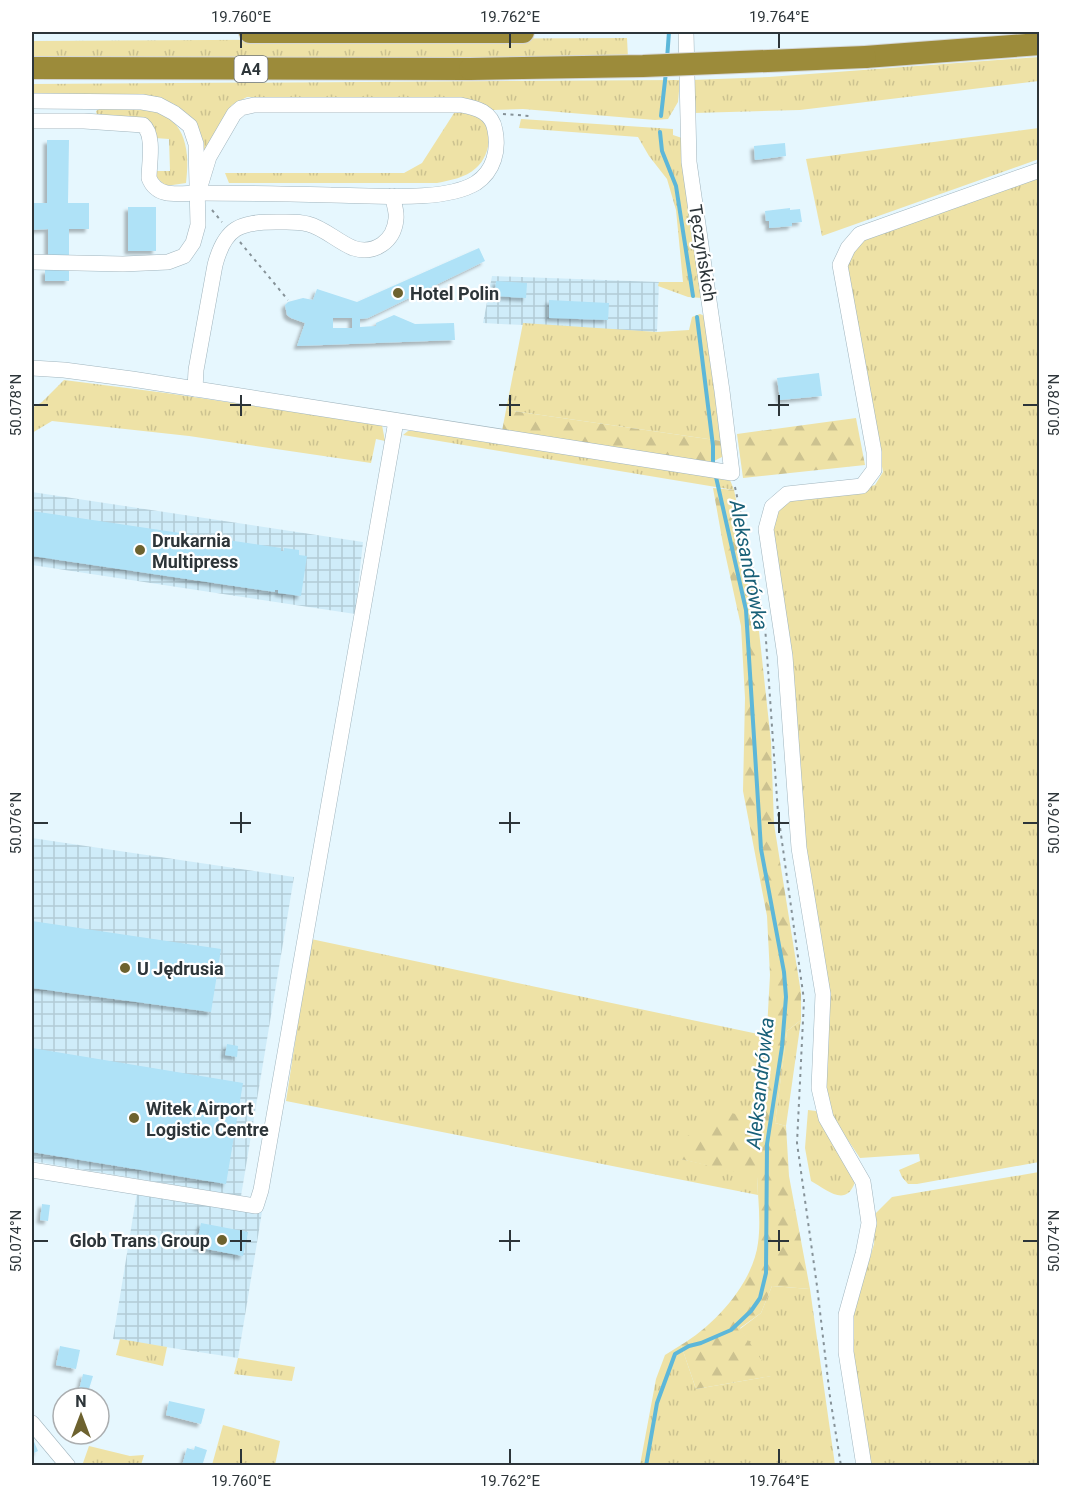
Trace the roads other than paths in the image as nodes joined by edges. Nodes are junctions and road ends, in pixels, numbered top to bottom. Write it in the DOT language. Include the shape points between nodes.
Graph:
graph roads {
  1 [pos="250,32"];
  2 [pos="460,32"];
  3 [pos="523,32"];
  4 [pos="686,32"];
  5 [pos="1040,44"];
  6 [pos="32,68"];
  7 [pos="32,101"];
  8 [pos="32,122"];
  9 [pos="1040,170"];
  10 [pos="198,193"];
  11 [pos="392,196"];
  12 [pos="32,262"];
  13 [pos="32,368"];
  14 [pos="195,389"];
  15 [pos="396,421"];
  16 [pos="32,1170"];
  17 [pos="32,1423"];
  18 [pos="68,1466"];
  19 [pos="864,1466"];
  1 -- 2 [label="highway, A4"];
  2 -- 3 [label="highway, A4"];
  4 -- 15 [label="street, Tęczyńskich" via="689,162 732,473"];
  5 -- 6 [label="highway, A4, bridge" via="865,57 643,66"];
  7 -- 10 [label="street" via="142,102 174,113 190,126 196,144"];
  8 -- 10 [label="street" via="143,125 149,136 149,178 156,190 168,194"];
  9 -- 19 [label="street" via="860,234 848,248 840,265 874,470 862,486 788,494 772,507 766,529 785,656 800,848 823,994 819,1088 826,1118 863,1182 869,1223 846,1315 846,1352"];
  10 -- 11 [label="street"];
  10 -- 11 [label="street" via="209,156 234,114 242,108 449,105 486,113 494,125 496,156 478,181 451,192"];
  10 -- 12 [label="street" via="198,225 184,256 168,262 146,263"];
  11 -- 14 [label="street" via="396,218 390,236 383,245 371,249 354,248 309,224 252,222 231,232 219,249 215,265"];
  13 -- 14 [label="street"];
  14 -- 15 [label="street"];
  15 -- 16 [label="street" via="256,1206"];
  17 -- 18 [label="street"];
}
